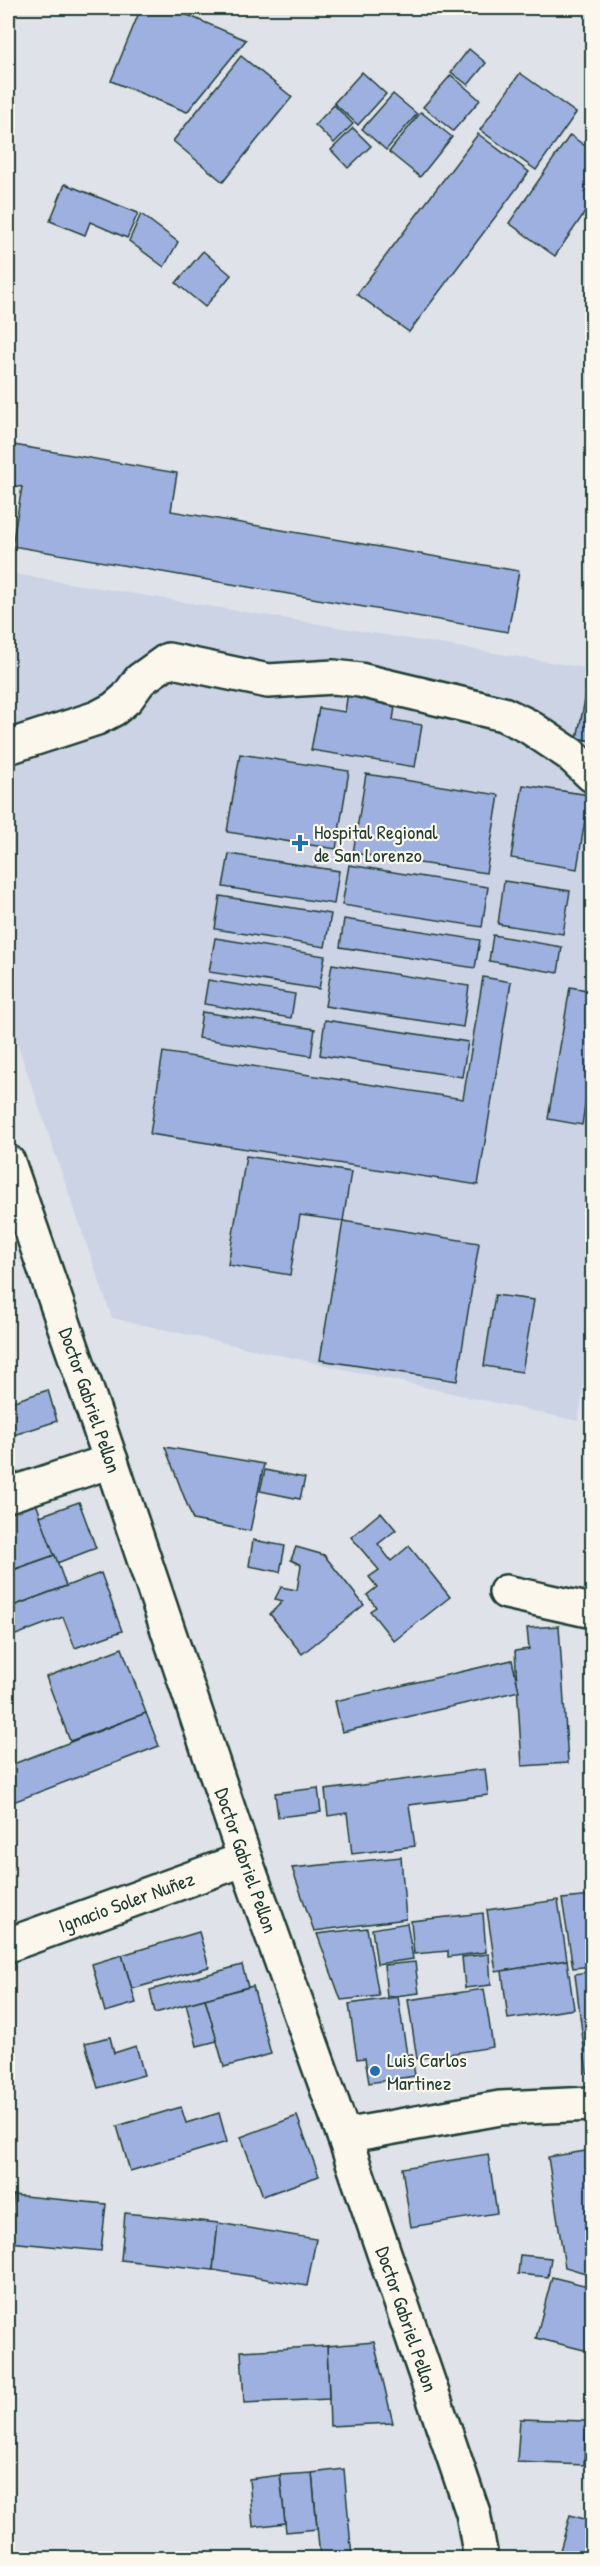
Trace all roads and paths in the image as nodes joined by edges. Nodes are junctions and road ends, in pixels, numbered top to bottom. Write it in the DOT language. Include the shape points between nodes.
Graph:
graph roads {
  1 [pos="8,747"];
  2 [pos="592,775"];
  3 [pos="8,1162"];
  4 [pos="111,1461"];
  5 [pos="8,1496"];
  6 [pos="506,1592"];
  7 [pos="592,1611"];
  8 [pos="244,1859"];
  9 [pos="8,1944"];
  10 [pos="592,2104"];
  11 [pos="344,2136"];
  12 [pos="481,2559"];
  1 -- 2 [label="street" via="114,709 140,680 168,660 268,681 334,677 360,680 503,714 537,731"];
  3 -- 4 [label="street, Doctor Gabriel Pellon"];
  4 -- 5 [label="street"];
  4 -- 8 [label="street, Doctor Gabriel Pellon"];
  6 -- 7 [label="street"];
  8 -- 9 [label="street, Ignacio Soler Nuñez"];
  8 -- 11 [label="street, Doctor Gabriel Pellon"];
  10 -- 11 [label="street" via="500,2108"];
  11 -- 12 [label="street, Doctor Gabriel Pellon" via="473,2513"];
}
